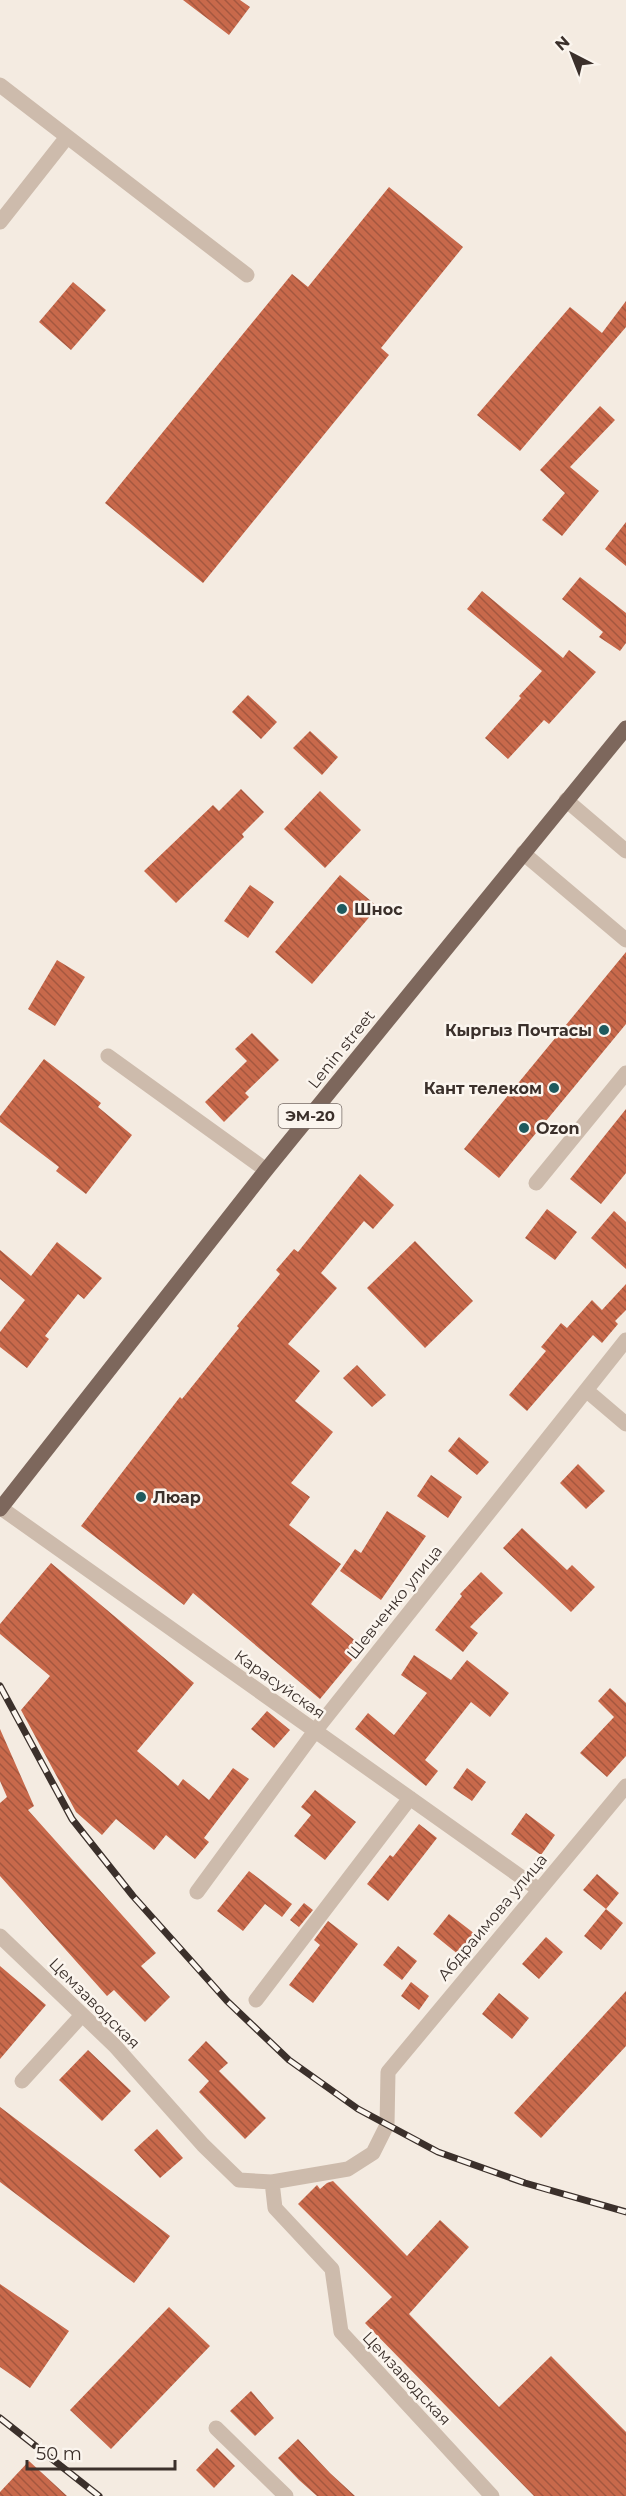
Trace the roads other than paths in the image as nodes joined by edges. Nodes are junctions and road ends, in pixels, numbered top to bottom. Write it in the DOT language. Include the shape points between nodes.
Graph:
graph roads {
  1 [pos="0,86"];
  2 [pos="67,137"];
  3 [pos="0,222"];
  4 [pos="247,275"];
  5 [pos="626,728"];
  6 [pos="566,800"];
  7 [pos="626,851"];
  8 [pos="523,853"];
  9 [pos="626,940"];
  10 [pos="108,1056"];
  11 [pos="626,1073"];
  12 [pos="266,1170"];
  13 [pos="536,1183"];
  14 [pos="626,1340"];
  15 [pos="586,1390"];
  16 [pos="626,1424"];
  17 [pos="1,1509"];
  18 [pos="315,1731"];
  19 [pos="626,1786"];
  20 [pos="410,1798"];
  21 [pos="538,1889"];
  22 [pos="197,1892"];
  23 [pos="0,1936"];
  24 [pos="256,2000"];
  25 [pos="82,2014"];
  26 [pos="22,2080"];
  27 [pos="373,2153"];
  28 [pos="272,2182"];
  29 [pos="216,2428"];
  30 [pos="286,2496"];
  31 [pos="492,2496"];
  1 -- 2 [label="street"];
  2 -- 3 [label="street"];
  2 -- 4 [label="street"];
  5 -- 6 [label="main road, Lenin street / ЭМ-20"];
  6 -- 7 [label="street"];
  6 -- 8 [label="main road, Lenin street / ЭМ-20"];
  8 -- 9 [label="street"];
  8 -- 12 [label="main road, Lenin street / ЭМ-20"];
  10 -- 12 [label="street"];
  11 -- 13 [label="street"];
  12 -- 17 [label="main road, Lenin street / ЭМ-20"];
  14 -- 15 [label="street, Шевченко улица"];
  15 -- 16 [label="street"];
  15 -- 18 [label="street, Шевченко улица"];
  17 -- 18 [label="street, Карасуйская"];
  18 -- 20 [label="street, Карасуйская"];
  18 -- 22 [label="street, Шевченко улица"];
  19 -- 21 [label="street, Абдраимова улица"];
  20 -- 21 [label="street, Карасуйская"];
  20 -- 24 [label="street"];
  21 -- 27 [label="street, Абдраимова улица" via="388,2072 387,2125"];
  23 -- 25 [label="street, Цемзаводская"];
  25 -- 26 [label="street"];
  25 -- 28 [label="street, Цемзаводская" via="239,2180"];
  27 -- 28 [label="street, Цемзаводская" via="348,2169"];
  28 -- 31 [label="street, Цемзаводская" via="275,2208 332,2269 341,2332"];
  29 -- 30 [label="street"];
}
